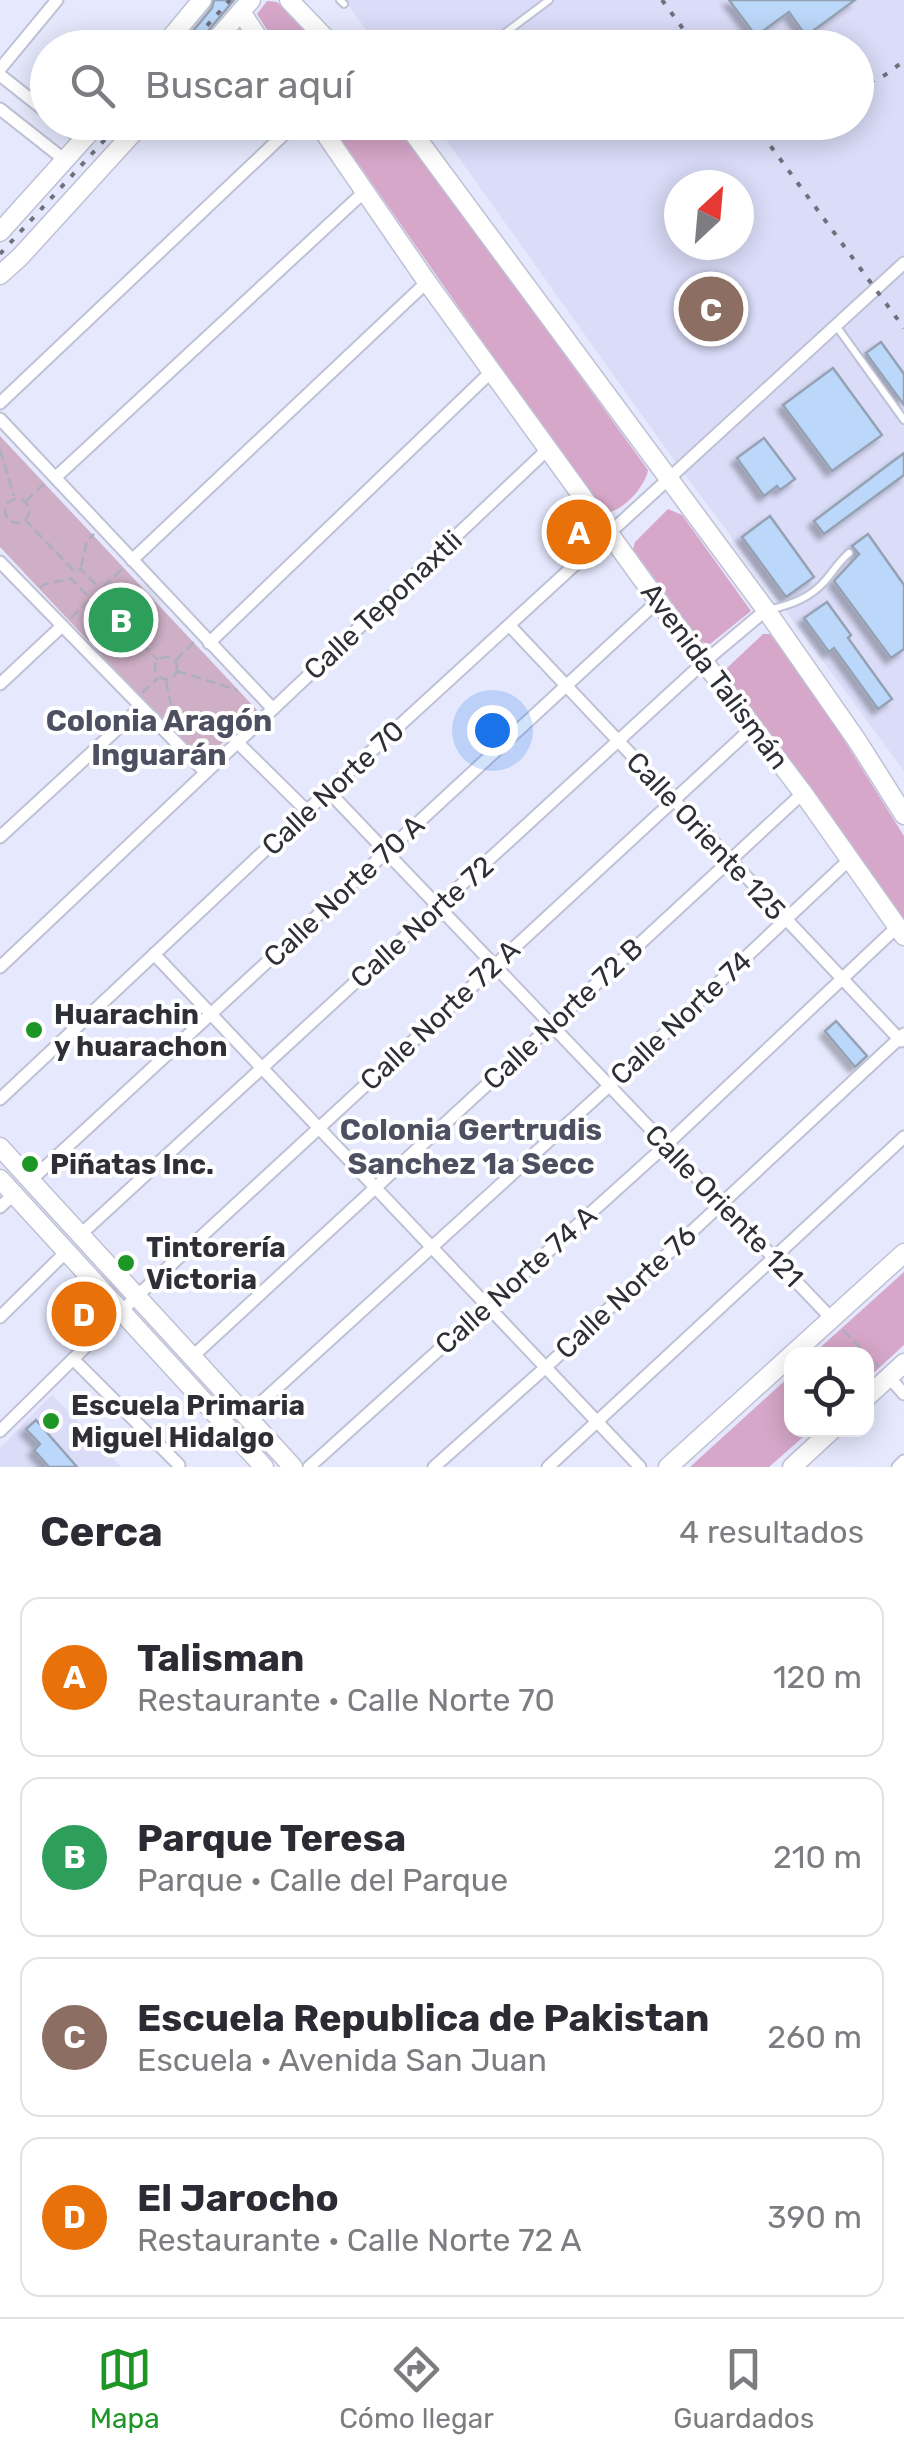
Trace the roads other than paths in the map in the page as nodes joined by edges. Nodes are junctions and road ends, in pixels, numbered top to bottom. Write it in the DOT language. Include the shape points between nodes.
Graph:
graph roads {
  1 [pos="57,0"];
  2 [pos="202,0"];
  3 [pos="549,0"];
  4 [pos="296,2"];
  5 [pos="246,6"];
  6 [pos="33,30"];
  7 [pos="177,30"];
  8 [pos="225,30"];
  9 [pos="257,30"];
  10 [pos="320,30"];
  11 [pos="509,30"];
  12 [pos="30,34"];
  13 [pos="0,72"];
  14 [pos="30,97"];
  15 [pos="0,109"];
  16 [pos="30,133"];
  17 [pos="39,140"];
  18 [pos="127,140"];
  19 [pos="278,140"];
  20 [pos="328,140"];
  21 [pos="418,140"];
  22 [pos="84,141"];
  23 [pos="66,161"];
  24 [pos="364,192"];
  25 [pos="0,232"];
  26 [pos="904,263"];
  27 [pos="0,275"];
  28 [pos="427,282"];
  29 [pos="837,327"];
  30 [pos="492,371"];
  31 [pos="0,403"];
  32 [pos="0,419"];
  33 [pos="904,420"];
  34 [pos="548,449"];
  35 [pos="52,479"];
  36 [pos="668,480"];
  37 [pos="609,533"];
  38 [pos="848,554"];
  39 [pos="132,560"];
  40 [pos="0,562"];
  41 [pos="658,602"];
  42 [pos="766,610"];
  43 [pos="62,626"];
  44 [pos="510,626"];
  45 [pos="202,641"];
  46 [pos="704,662"];
  47 [pos="0,684"];
  48 [pos="565,686"];
  49 [pos="139,702"];
  50 [pos="273,709"];
  51 [pos="753,727"];
  52 [pos="237,742"];
  53 [pos="618,742"];
  54 [pos="205,772"];
  55 [pos="328,791"];
  56 [pos="803,793"];
  57 [pos="673,799"];
  58 [pos="307,811"];
  59 [pos="904,812"];
  60 [pos="0,837"];
  61 [pos="386,850"];
  62 [pos="730,860"];
  63 [pos="849,860"];
  64 [pos="439,906"];
  65 [pos="786,919"];
  66 [pos="901,932"];
  67 [pos="154,954"];
  68 [pos="494,964"];
  69 [pos="0,966"];
  70 [pos="842,978"];
  71 [pos="212,1015"];
  72 [pos="552,1024"];
  73 [pos="902,1039"];
  74 [pos="262,1068"];
  75 [pos="608,1086"];
  76 [pos="0,1099"];
  77 [pos="318,1126"];
  78 [pos="904,1138"];
  79 [pos="666,1145"];
  80 [pos="0,1148"];
  81 [pos="0,1179"];
  82 [pos="30,1180"];
  83 [pos="376,1186"];
  84 [pos="14,1194"];
  85 [pos="722,1203"];
  86 [pos="0,1207"];
  87 [pos="80,1235"];
  88 [pos="433,1246"];
  89 [pos="66,1252"];
  90 [pos="904,1253"];
  91 [pos="774,1259"];
  92 [pos="137,1296"];
  93 [pos="489,1306"];
  94 [pos="121,1311"];
  95 [pos="0,1316"];
  96 [pos="831,1318"];
  97 [pos="192,1357"];
  98 [pos="73,1360"];
  99 [pos="904,1363"];
  100 [pos="546,1367"];
  101 [pos="889,1377"];
  102 [pos="874,1391"];
  103 [pos="904,1394"];
  104 [pos="244,1417"];
  105 [pos="597,1424"];
  106 [pos="0,1431"];
  107 [pos="824,1437"];
  108 [pos="904,1461"];
  109 [pos="179,1465"];
  110 [pos="264,1467"];
  111 [pos="293,1467"];
  112 [pos="309,1467"];
  113 [pos="434,1467"];
  114 [pos="548,1467"];
  115 [pos="640,1467"];
  116 [pos="668,1467"];
  117 [pos="792,1467"];
  118 [pos="898,1467"];
  1 -- 6 [label="street"];
  2 -- 7 [label="main road"];
  3 -- 11 [label="lane"];
  4 -- 10 [label="main road"];
  5 -- 8 [label="main road"];
  5 -- 9 [label="main road"];
  12 -- 13 [label="street"];
  13 -- 14 [label="street"];
  15 -- 16 [label="street"];
  17 -- 23 [label="street"];
  18 -- 27 [label="main road"];
  19 -- 31 [label="street"];
  20 -- 24 [label="main road, Avenida Talismán"];
  21 -- 36 [label="main road"];
  22 -- 23 [label="main road"];
  23 -- 25 [label="main road"];
  24 -- 28 [label="main road, Avenida Talismán"];
  24 -- 35 [label="street"];
  26 -- 29 [label="street, Calle Norte 70"];
  28 -- 30 [label="main road, Avenida Talismán"];
  28 -- 39 [label="street"];
  29 -- 33 [label="lane"];
  29 -- 36 [label="street, Calle Norte 70"];
  30 -- 34 [label="main road, Avenida Talismán"];
  30 -- 45 [label="street"];
  32 -- 35 [label="street"];
  34 -- 37 [label="main road, Avenida Talismán"];
  34 -- 50 [label="street, Calle Teponaxtli"];
  35 -- 39 [label="street"];
  36 -- 37 [label="street, Calle Norte 70"];
  36 -- 42 [label="main road"];
  37 -- 41 [label="main road, Avenida Talismán"];
  37 -- 44 [label="street, Calle Norte 70"];
  38 -- 42 [label="lane" via="819,588"];
  39 -- 45 [label="street"];
  40 -- 43 [label="street"];
  41 -- 46 [label="main road, Avenida Talismán"];
  41 -- 48 [label="street, Calle Norte 70 A"];
  42 -- 46 [label="street, Calle Norte 72"];
  42 -- 59 [label="main road"];
  43 -- 47 [label="street"];
  43 -- 49 [label="street"];
  44 -- 48 [label="street, Calle Oriente 125"];
  44 -- 55 [label="street, Calle Norte 70"];
  45 -- 50 [label="street"];
  46 -- 51 [label="main road, Avenida Talismán"];
  46 -- 53 [label="street, Calle Norte 72"];
  48 -- 53 [label="street, Calle Oriente 125"];
  48 -- 61 [label="street, Calle Norte 70 A"];
  49 -- 54 [label="street"];
  49 -- 60 [label="street"];
  50 -- 52 [label="street, Calle Teponaxtli"];
  51 -- 56 [label="main road, Avenida Talismán"];
  51 -- 57 [label="street, Calle Norte 72 A"];
  52 -- 54 [label="street, Calle Teponaxtli"];
  52 -- 58 [label="street"];
  53 -- 57 [label="street, Calle Oriente 125"];
  53 -- 64 [label="street, Calle Norte 72"];
  54 -- 69 [label="street, Calle Teponaxtli"];
  55 -- 58 [label="street, Calle Norte 70"];
  55 -- 61 [label="street, Calle Oriente 121"];
  56 -- 62 [label="street, Calle Norte 72 B"];
  56 -- 63 [label="main road, Avenida Talismán"];
  57 -- 62 [label="street, Calle Oriente 125"];
  57 -- 68 [label="street, Calle Norte 72 A"];
  58 -- 67 [label="street, Calle Norte 70"];
  61 -- 64 [label="street, Calle Oriente 121"];
  61 -- 71 [label="street, Calle Norte 70 A"];
  62 -- 65 [label="street, Calle Oriente 125"];
  62 -- 72 [label="street, Calle Norte 72 B"];
  63 -- 65 [label="street, Calle Norte 74"];
  63 -- 66 [label="main road, Avenida Talismán"];
  64 -- 68 [label="street, Calle Oriente 121"];
  64 -- 74 [label="street, Calle Norte 72"];
  65 -- 70 [label="street, Calle Oriente 125"];
  65 -- 75 [label="street, Calle Norte 74"];
  66 -- 70 [label="street, Calle Norte 74 A"];
  67 -- 71 [label="street"];
  67 -- 76 [label="street, Calle Norte 70"];
  68 -- 72 [label="street, Calle Oriente 121"];
  68 -- 77 [label="street, Calle Norte 72 A"];
  70 -- 73 [label="street, Calle Oriente 125"];
  70 -- 79 [label="street, Calle Norte 74 A"];
  71 -- 74 [label="street"];
  71 -- 82 [label="street, Calle Norte 70 A"];
  72 -- 75 [label="street, Calle Oriente 121"];
  72 -- 83 [label="street, Calle Norte 72 B"];
  73 -- 85 [label="street, Calle Norte 76"];
  74 -- 77 [label="street"];
  74 -- 87 [label="street, Calle Norte 72"];
  75 -- 79 [label="street, Calle Oriente 121"];
  75 -- 88 [label="street, Calle Norte 74"];
  77 -- 83 [label="street"];
  77 -- 92 [label="street, Calle Norte 72 A"];
  78 -- 91 [label="street"];
  79 -- 85 [label="street, Calle Oriente 121"];
  79 -- 93 [label="street, Calle Norte 74 A"];
  80 -- 82 [label="main road"];
  81 -- 84 [label="main road"];
  82 -- 87 [label="main road"];
  83 -- 88 [label="street"];
  83 -- 97 [label="street, Calle Norte 72 B"];
  84 -- 86 [label="street"];
  84 -- 89 [label="main road"];
  85 -- 91 [label="street, Calle Oriente 121"];
  85 -- 100 [label="street, Calle Norte 76"];
  87 -- 92 [label="main road"];
  88 -- 93 [label="street"];
  88 -- 104 [label="street, Calle Norte 74"];
  89 -- 94 [label="main road"];
  89 -- 95 [label="street"];
  90 -- 96 [label="main road"];
  91 -- 96 [label="street, Calle Oriente 121"];
  91 -- 105 [label="street"];
  92 -- 94 [label="street, Calle Norte 72 A"];
  92 -- 97 [label="main road"];
  93 -- 100 [label="street"];
  93 -- 112 [label="street, Calle Norte 74 A"];
  94 -- 98 [label="street, Calle Norte 72 A"];
  94 -- 110 [label="main road"];
  96 -- 116 [label="main road"];
  97 -- 104 [label="main road"];
  98 -- 106 [label="street, Calle Norte 72 A"];
  98 -- 109 [label="street"];
  99 -- 101 [label="main road"];
  100 -- 105 [label="street"];
  100 -- 113 [label="street, Calle Norte 76"];
  101 -- 102 [label="main road"];
  101 -- 103 [label="street"];
  104 -- 111 [label="main road"];
  105 -- 114 [label="street"];
  105 -- 115 [label="street"];
  107 -- 117 [label="main road"];
  108 -- 118 [label="street"];
}
